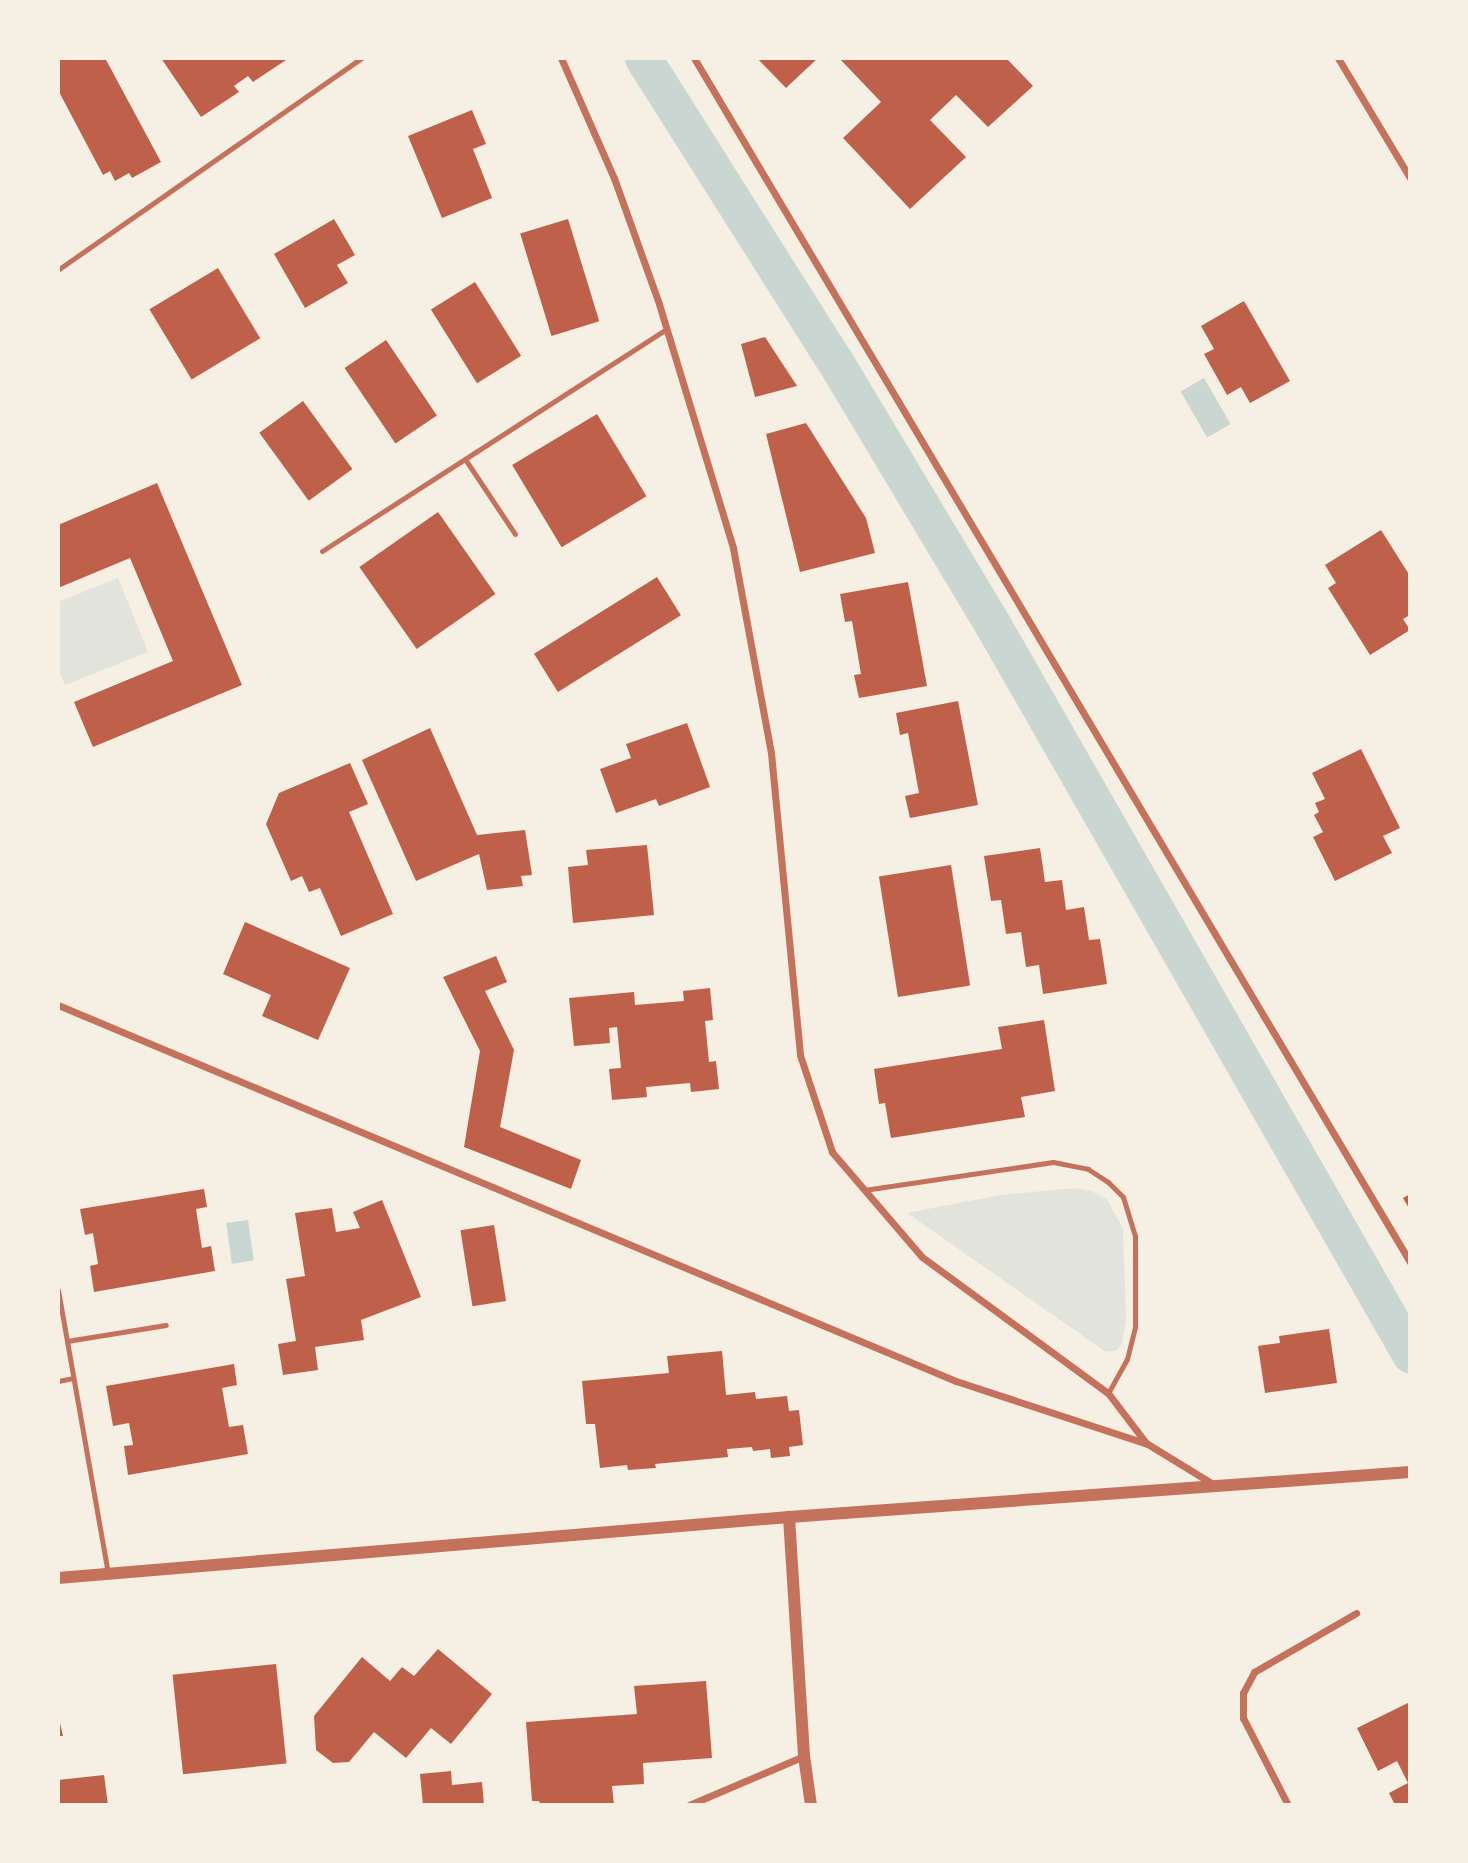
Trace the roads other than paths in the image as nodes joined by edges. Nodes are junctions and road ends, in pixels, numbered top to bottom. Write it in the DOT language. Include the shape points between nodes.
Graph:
graph roads {
  1 [pos="362,58"];
  2 [pos="561,58"];
  3 [pos="694,58"];
  4 [pos="1338,58"];
  5 [pos="1410,178"];
  6 [pos="59,269"];
  7 [pos="667,329"];
  8 [pos="465,459"];
  9 [pos="515,534"];
  10 [pos="322,551"];
  11 [pos="58,1005"];
  12 [pos="864,1190"];
  13 [pos="1410,1262"];
  14 [pos="58,1290"];
  15 [pos="166,1325"];
  16 [pos="66,1341"];
  17 [pos="73,1378"];
  18 [pos="58,1381"];
  19 [pos="1108,1393"];
  20 [pos="1146,1443"];
  21 [pos="1409,1473"];
  22 [pos="1217,1487"];
  23 [pos="789,1517"];
  24 [pos="107,1574"];
  25 [pos="58,1578"];
  26 [pos="1356,1613"];
  27 [pos="804,1756"];
  28 [pos="689,1805"];
  29 [pos="811,1805"];
  30 [pos="1288,1805"];
  1 -- 6 [label="lane"];
  2 -- 7 [label="street" via="614,178"];
  3 -- 13 [label="street"];
  4 -- 5 [label="street"];
  7 -- 8 [label="lane"];
  7 -- 12 [label="street" via="736,561 771,753 800,1055 832,1152"];
  8 -- 9 [label="lane"];
  8 -- 10 [label="lane"];
  11 -- 20 [label="street" via="956,1381"];
  12 -- 19 [label="street" via="922,1257"];
  12 -- 19 [label="lane" via="1053,1162 1088,1169 1108,1182 1132,1215 1135,1327 1127,1359"];
  14 -- 16 [label="lane"];
  15 -- 16 [label="lane"];
  16 -- 17 [label="lane"];
  17 -- 18 [label="lane"];
  17 -- 24 [label="lane"];
  19 -- 20 [label="street"];
  20 -- 22 [label="street"];
  21 -- 22 [label="street"];
  22 -- 23 [label="street"];
  23 -- 24 [label="street"];
  23 -- 27 [label="street"];
  24 -- 25 [label="street"];
  26 -- 30 [label="street" via="1254,1672 1243,1693 1243,1718"];
  27 -- 28 [label="street"];
  27 -- 29 [label="street"];
}
